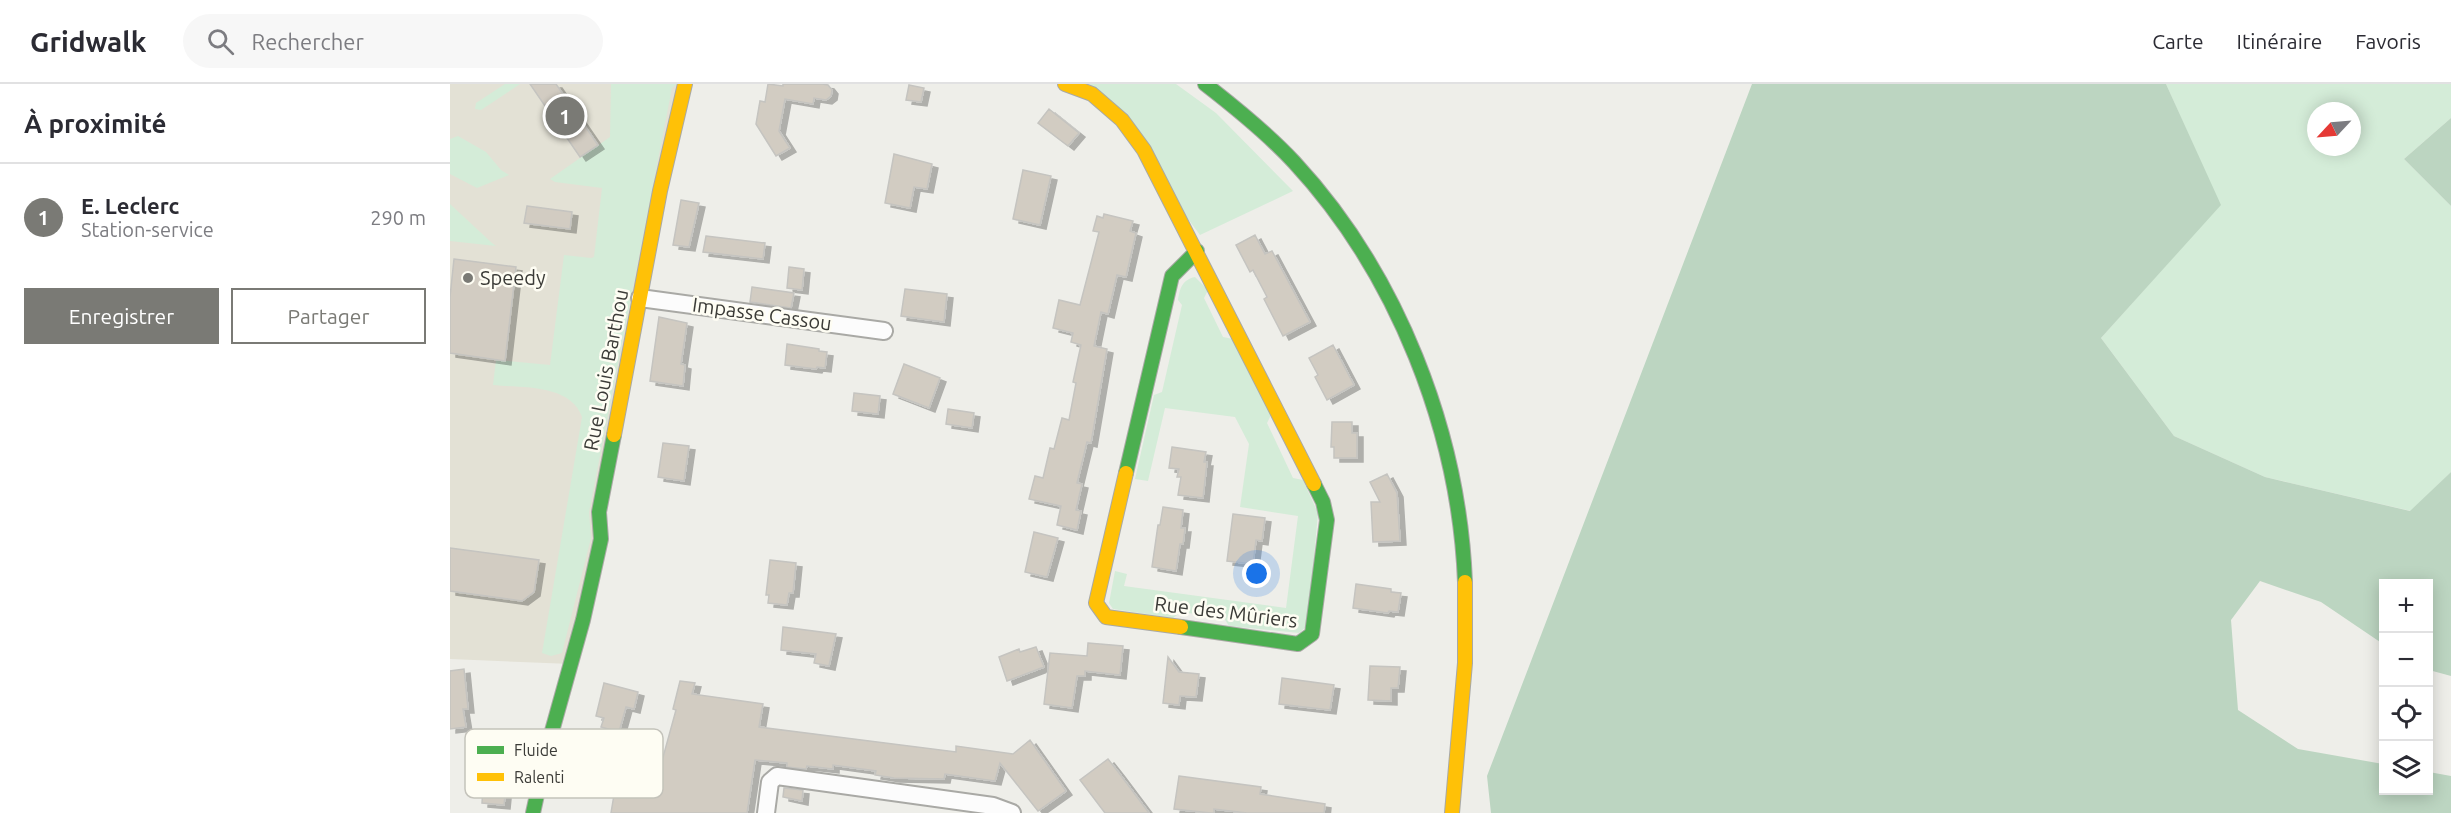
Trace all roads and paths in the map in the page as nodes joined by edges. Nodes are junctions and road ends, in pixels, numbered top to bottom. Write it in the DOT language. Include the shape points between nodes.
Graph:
graph roads {
  1 [pos="685,84"];
  2 [pos="1065,84"];
  3 [pos="1205,84"];
  4 [pos="1197,251"];
  5 [pos="640,298"];
  6 [pos="884,331"];
  7 [pos="553,729"];
  8 [pos="536,798"];
  9 [pos="533,813"];
  10 [pos="766,813"];
  11 [pos="1012,813"];
  12 [pos="1452,813"];
  1 -- 5 [label="street, Rue Louis Barthou"];
  2 -- 4 [label="street, Rue des Mûriers" via="1092,94 1122,120 1144,150"];
  3 -- 12 [label="street" via="1249,118 1296,166 1360,249 1389,297 1435,407 1460,513 1465,574 1466,648"];
  4 -- 4 [label="street, Rue des Mûriers" via="1323,502 1327,520 1312,634 1298,644 1106,617 1096,603 1172,276"];
  5 -- 6 [label="street, Impasse Cassou"];
  5 -- 7 [label="street, Rue Louis Barthou" via="599,512 601,539"];
  8 -- 9 [label="street, Rue Louis Barthou"];
  10 -- 11 [label="street" via="770,782 777,776 993,806"];
}
